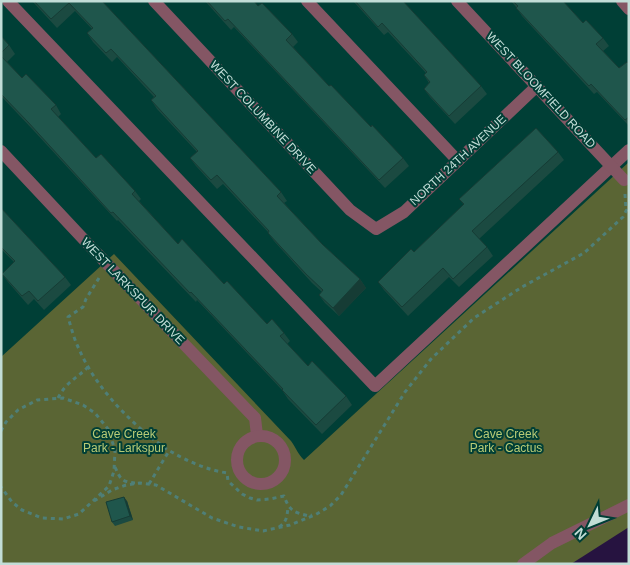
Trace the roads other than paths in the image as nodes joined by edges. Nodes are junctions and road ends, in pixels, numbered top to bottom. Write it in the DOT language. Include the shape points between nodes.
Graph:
graph roads {
  1 [pos="8,1"];
  2 [pos="154,1"];
  3 [pos="307,1"];
  4 [pos="457,1"];
  5 [pos="622,1"];
  6 [pos="629,9"];
  7 [pos="537,86"];
  8 [pos="629,150"];
  9 [pos="1,151"];
  10 [pos="458,161"];
  11 [pos="612,166"];
  12 [pos="624,180"];
  13 [pos="376,229"];
  14 [pos="256,435"];
  15 [pos="629,505"];
  16 [pos="523,564"];
  1 -- 11 [label="street" via="375,386"];
  2 -- 13 [label="street, WEST COLUMBINE DRIVE" via="350,210"];
  3 -- 10 [label="street"];
  4 -- 7 [label="street, WEST BLOOMFIELD ROAD"];
  5 -- 6 [label="street"];
  7 -- 10 [label="street, NORTH 24TH AVENUE"];
  7 -- 11 [label="street, WEST BLOOMFIELD ROAD"];
  8 -- 11 [label="street"];
  9 -- 14 [label="street, WEST LARKSPUR DRIVE" via="254,418"];
  10 -- 13 [label="street, NORTH 24TH AVENUE" via="404,212"];
  11 -- 12 [label="street, WEST BLOOMFIELD ROAD"];
  15 -- 16 [label="street" via="552,543"];
}
